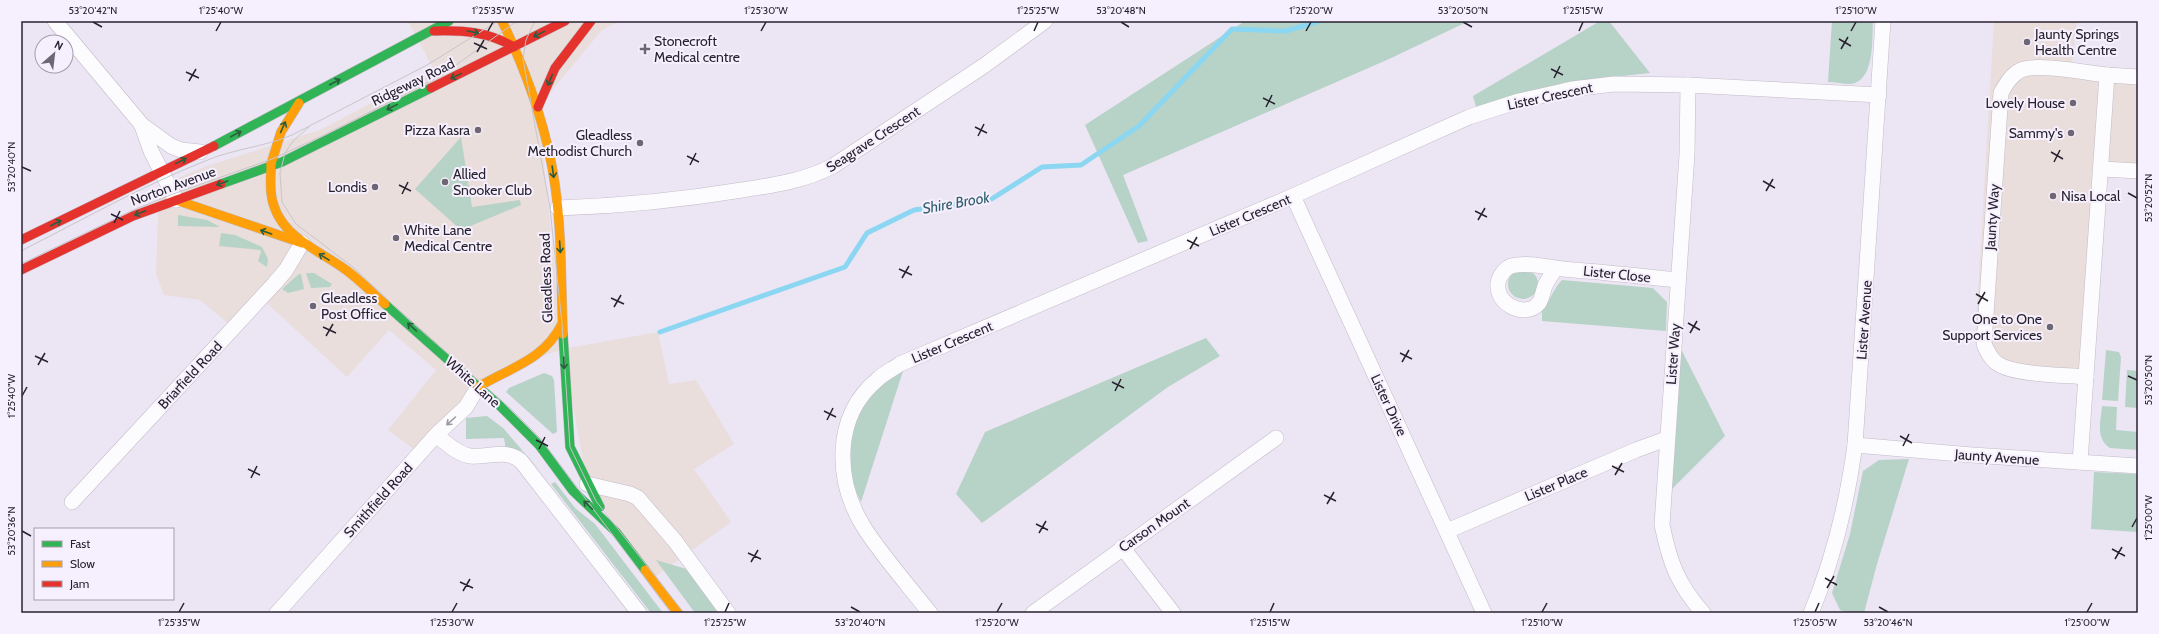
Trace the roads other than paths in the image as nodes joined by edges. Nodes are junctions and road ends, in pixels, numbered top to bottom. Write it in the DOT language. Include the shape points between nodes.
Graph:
graph roads {
  1 [pos="55,21"];
  2 [pos="441,21"];
  3 [pos="450,21"];
  4 [pos="502,21"];
  5 [pos="565,21"];
  6 [pos="592,21"];
  7 [pos="1045,21"];
  8 [pos="1883,21"];
  9 [pos="434,31"];
  10 [pos="514,47"];
  11 [pos="2107,75"];
  12 [pos="2138,77"];
  13 [pos="1688,85"];
  14 [pos="1879,95"];
  15 [pos="301,100"];
  16 [pos="538,107"];
  17 [pos="142,125"];
  18 [pos="201,152"];
  19 [pos="271,164"];
  20 [pos="2102,169"];
  21 [pos="161,171"];
  22 [pos="2138,171"];
  23 [pos="1293,196"];
  24 [pos="176,200"];
  25 [pos="558,208"];
  26 [pos="21,240"];
  27 [pos="302,243"];
  28 [pos="1556,268"];
  29 [pos="21,270"];
  30 [pos="1678,280"];
  31 [pos="562,324"];
  32 [pos="2086,377"];
  33 [pos="478,387"];
  34 [pos="436,435"];
  35 [pos="1276,438"];
  36 [pos="1666,439"];
  37 [pos="1855,445"];
  38 [pos="2080,462"];
  39 [pos="2138,466"];
  40 [pos="587,484"];
  41 [pos="72,502"];
  42 [pos="616,532"];
  43 [pos="1447,532"];
  44 [pos="1122,547"];
  45 [pos="1817,611"];
  46 [pos="278,613"];
  47 [pos="639,613"];
  48 [pos="678,613"];
  49 [pos="728,613"];
  50 [pos="930,613"];
  51 [pos="1033,613"];
  52 [pos="1173,613"];
  53 [pos="1484,613"];
  54 [pos="1703,613"];
  1 -- 17 [label="street"];
  2 -- 9 [label="main road"];
  3 -- 9 [label="main road"];
  4 -- 10 [label="main road, Gleadless Road"];
  5 -- 10 [label="main road, Ridgeway Road, one-way"];
  6 -- 16 [label="main road, one-way" via="555,68"];
  7 -- 25 [label="street, Seagrave Crescent" via="985,65 833,166 816,174 795,181 694,198"];
  8 -- 14 [label="street, Lister Avenue"];
  9 -- 10 [label="main road, one-way" via="459,30 478,33"];
  15 -- 9 [label="main road, one-way"];
  10 -- 16 [label="main road, Gleadless Road"];
  10 -- 19 [label="main road, Ridgeway Road, one-way" via="282,162"];
  11 -- 12 [label="street, Jaunty Way"];
  11 -- 20 [label="street"];
  11 -- 32 [label="street, Jaunty Way" via="2038,67 2022,70 2008,80 2001,93 1984,344 1988,354 1997,364 2013,370"];
  13 -- 14 [label="street, Lister Crescent"];
  13 -- 23 [label="street, Lister Crescent" via="1614,84 1572,89 1519,101 1469,117"];
  13 -- 30 [label="street, Lister Way" via="1687,154"];
  14 -- 37 [label="street, Lister Avenue"];
  18 -- 15 [label="main road, one-way"];
  19 -- 15 [label="main road, White Lane, one-way" via="286,120"];
  16 -- 25 [label="main road, Gleadless Road, one-way" via="552,165"];
  17 -- 18 [label="street" via="170,146"];
  17 -- 21 [label="street"];
  21 -- 18 [label="main road, Norton Avenue, one-way"];
  19 -- 24 [label="main road, Norton Avenue, one-way"];
  19 -- 27 [label="main road, White Lane" via="273,202 287,229"];
  20 -- 22 [label="street"];
  20 -- 32 [label="street"];
  21 -- 24 [label="street"];
  26 -- 21 [label="main road, Norton Avenue, one-way"];
  23 -- 43 [label="street, Lister Drive"];
  23 -- 50 [label="street, Lister Crescent" via="900,364 877,380 859,401 845,427 842,446 844,482 865,529"];
  27 -- 24 [label="main road, one-way"];
  24 -- 29 [label="main road, Norton Avenue, one-way" via="133,216"];
  25 -- 31 [label="main road, Gleadless Road, one-way"];
  33 -- 27 [label="main road, White Lane, one-way" via="346,270"];
  27 -- 41 [label="street, Briarfield Road" via="286,270 274,284"];
  28 -- 30 [label="street, Lister Close"];
  30 -- 36 [label="street, Lister Way"];
  31 -- 33 [label="main road" via="552,343 535,358 502,372"];
  31 -- 40 [label="main road, Gleadless Road, one-way" via="570,447"];
  32 -- 38 [label="street"];
  33 -- 34 [label="street, Smithfield Road, one-way" via="466,407"];
  42 -- 33 [label="main road, White Lane, one-way" via="573,491 539,445"];
  34 -- 46 [label="street, Smithfield Road"];
  34 -- 47 [label="street" via="455,450 469,456 509,454 521,461"];
  35 -- 44 [label="street, Carson Mount"];
  36 -- 43 [label="street, Lister Place"];
  36 -- 54 [label="street, Lister Way" via="1662,525 1676,576 1689,598"];
  37 -- 38 [label="street, Jaunty Avenue"];
  37 -- 45 [label="street, Lister Avenue" via="1847,501"];
  38 -- 39 [label="street, Jaunty Avenue"];
  40 -- 42 [label="main road, Gleadless Road"];
  40 -- 49 [label="street" via="638,498 675,541"];
  42 -- 48 [label="main road, White Lane"];
  43 -- 53 [label="street, Lister Drive"];
  44 -- 51 [label="street, Carson Mount"];
  44 -- 52 [label="street"];
}
